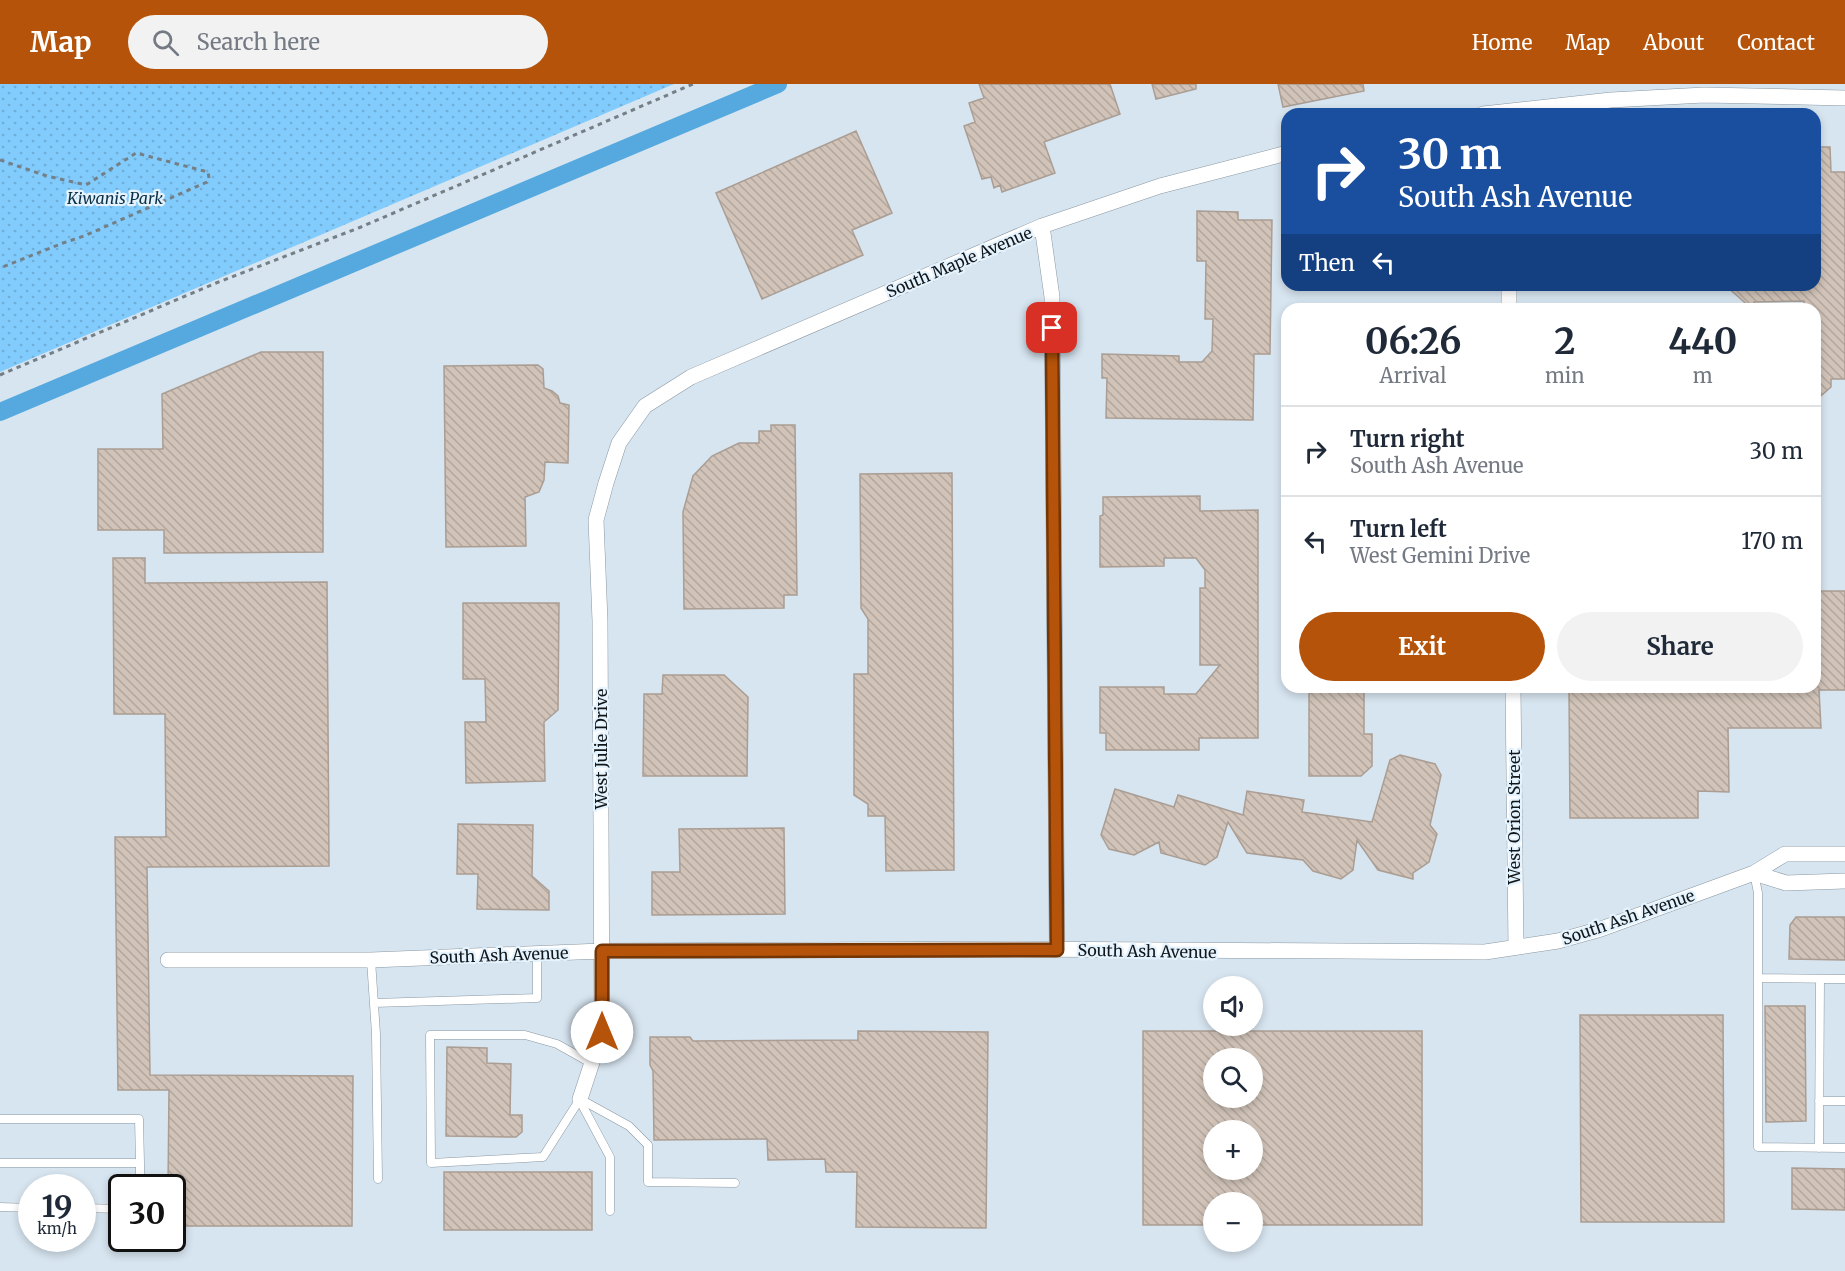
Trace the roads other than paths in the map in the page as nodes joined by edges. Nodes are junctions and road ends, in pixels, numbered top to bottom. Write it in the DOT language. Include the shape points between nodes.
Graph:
graph roads {
  1 [pos="1845,98"];
  2 [pos="1542,108"];
  3 [pos="1281,155"];
  4 [pos="1042,226"];
  5 [pos="645,406"];
  6 [pos="1513,693"];
  7 [pos="1845,854"];
  8 [pos="1754,873"];
  9 [pos="1845,881"];
  10 [pos="1515,947"];
  11 [pos="1057,950"];
  12 [pos="602,951"];
  13 [pos="537,954"];
  14 [pos="168,960"];
  15 [pos="371,960"];
  16 [pos="1758,978"];
  17 [pos="1820,979"];
  18 [pos="1845,979"];
  19 [pos="374,1003"];
  20 [pos="591,1063"];
  21 [pos="580,1099"];
  22 [pos="1819,1101"];
  23 [pos="1845,1101"];
  24 [pos="0,1119"];
  25 [pos="1819,1148"];
  26 [pos="1845,1148"];
  27 [pos="0,1163"];
  28 [pos="140,1163"];
  29 [pos="140,1174"];
  30 [pos="378,1179"];
  31 [pos="735,1183"];
  32 [pos="0,1207"];
  33 [pos="18,1208"];
  34 [pos="610,1211"];
  1 -- 2 [label="street" via="1712,95"];
  3 -- 4 [label="street, South Maple Avenue" via="1160,186"];
  4 -- 5 [label="street, South Maple Avenue" via="691,377"];
  4 -- 11 [label="street" via="1052,297"];
  5 -- 12 [label="street, West Julie Drive" via="619,443 596,520"];
  6 -- 10 [label="street, West Orion Street"];
  7 -- 8 [label="street, South Ash Avenue" via="1785,854"];
  8 -- 9 [label="street" via="1786,883"];
  8 -- 10 [label="street, South Ash Avenue" via="1601,929"];
  8 -- 16 [label="lane" via="1758,893"];
  10 -- 11 [label="street, South Ash Avenue" via="1485,952"];
  11 -- 12 [label="street, South Ash Avenue"];
  12 -- 13 [label="street, South Ash Avenue"];
  12 -- 20 [label="street, West Julie Drive" via="602,1032"];
  13 -- 15 [label="street, South Ash Avenue"];
  13 -- 19 [label="lane" via="537,998"];
  14 -- 15 [label="street, South Ash Avenue"];
  15 -- 19 [label="lane"];
  16 -- 17 [label="lane"];
  16 -- 25 [label="lane" via="1758,1147"];
  17 -- 18 [label="lane"];
  17 -- 22 [label="lane"];
  19 -- 30 [label="lane"];
  20 -- 21 [label="street, West Julie Drive"];
  20 -- 21 [label="lane" via="557,1044 525,1035 430,1035 431,1163 543,1157"];
  21 -- 31 [label="lane" via="629,1126 648,1145 648,1182"];
  21 -- 34 [label="lane" via="610,1157"];
  22 -- 23 [label="lane"];
  22 -- 25 [label="lane"];
  24 -- 28 [label="lane" via="139,1119"];
  25 -- 26 [label="lane"];
  27 -- 28 [label="lane"];
  28 -- 29 [label="lane"];
  32 -- 33 [label="lane"];
}
